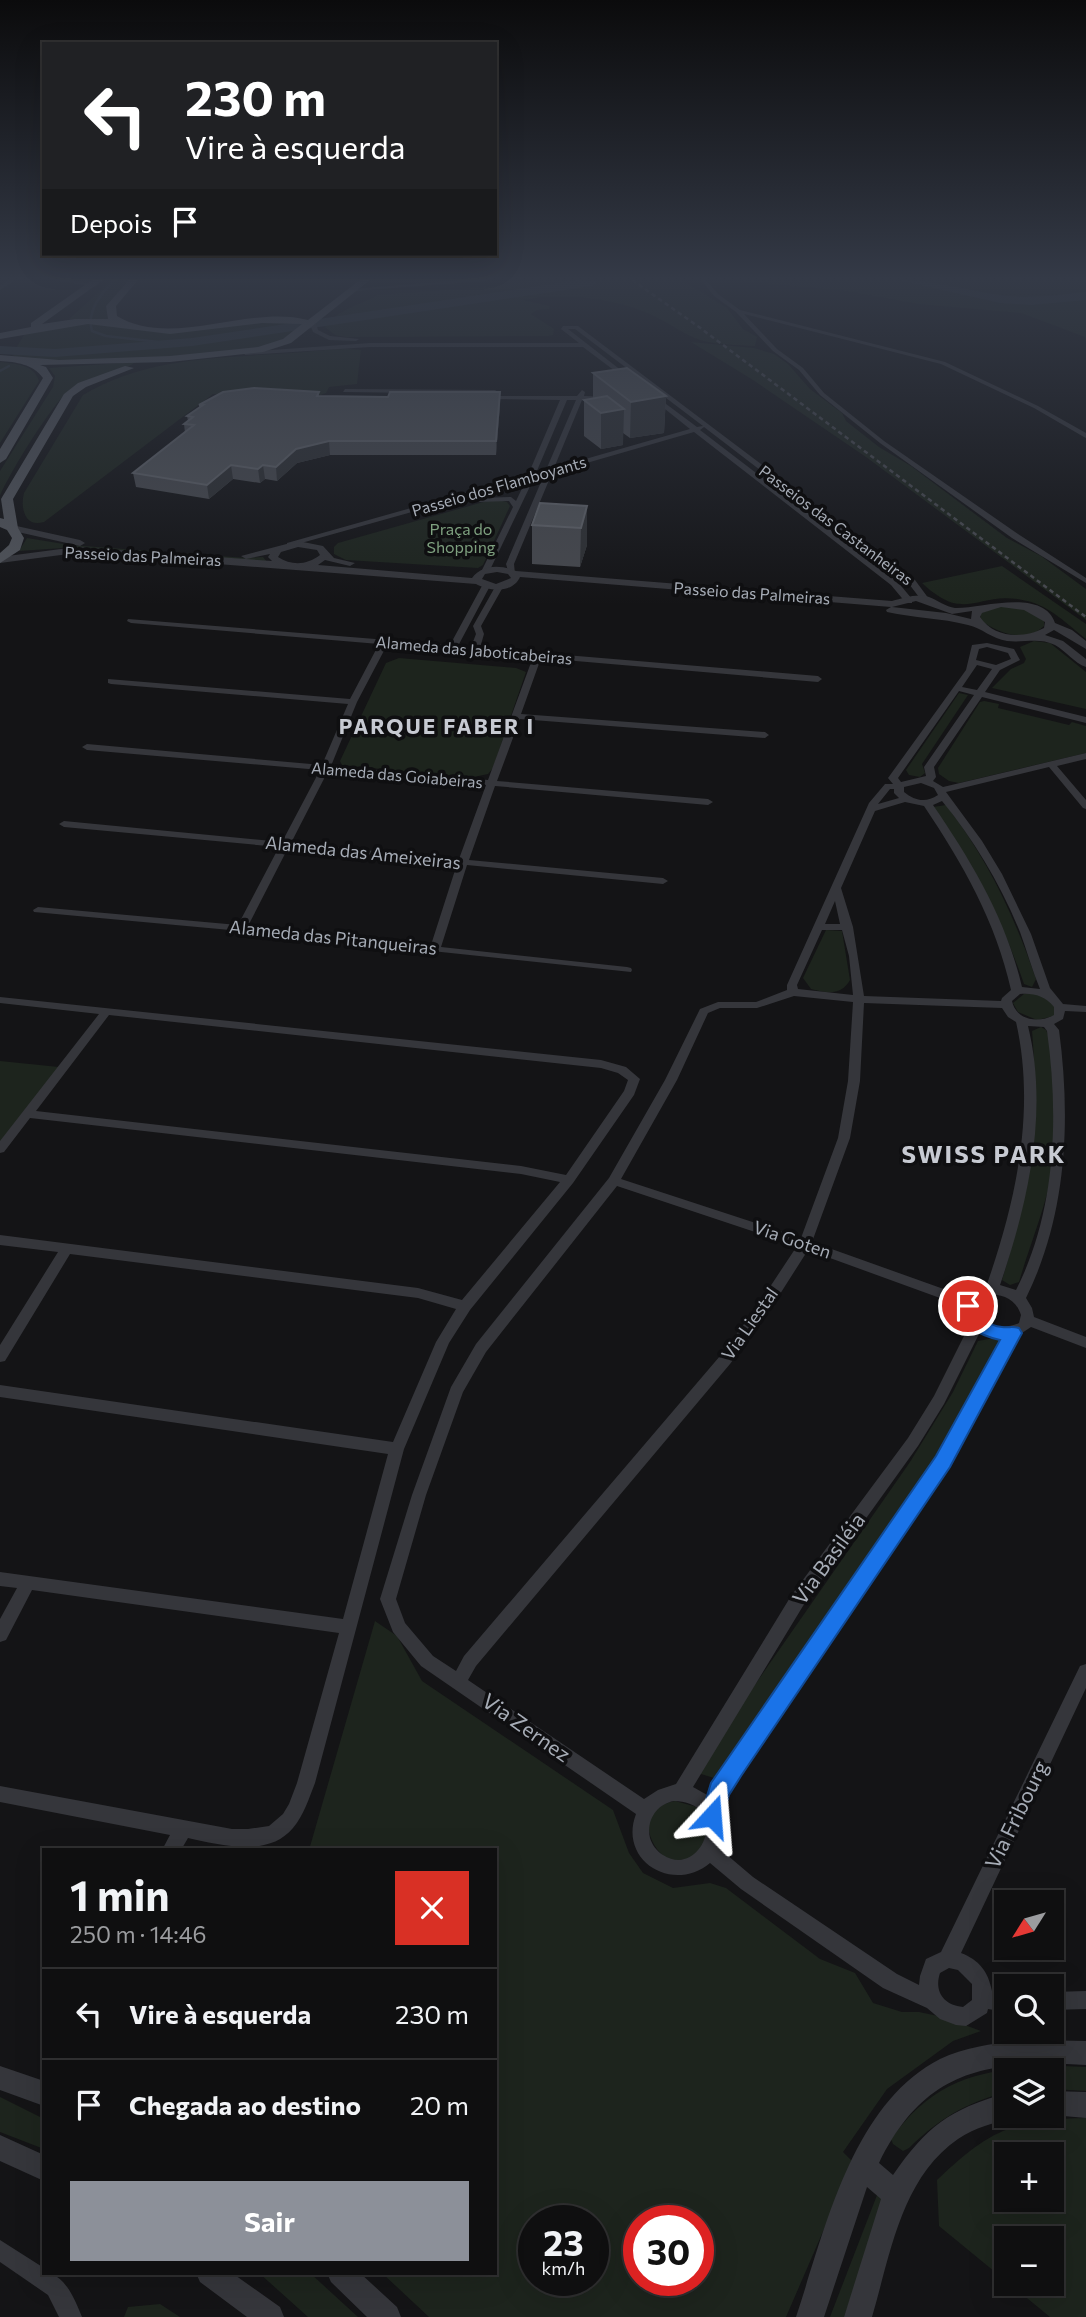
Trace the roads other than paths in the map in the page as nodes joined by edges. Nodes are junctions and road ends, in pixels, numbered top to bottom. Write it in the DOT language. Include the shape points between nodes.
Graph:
graph roads {
  1 [pos="43,388"];
  2 [pos="79,388"];
  3 [pos="639,388"];
  4 [pos="657,388"];
  5 [pos="817,388"];
  6 [pos="996,388"];
  7 [pos="611,389"];
  8 [pos="345,391"];
  9 [pos="578,394"];
  10 [pos="644,395"];
  11 [pos="366,397"];
  12 [pos="668,397"];
  13 [pos="564,398"];
  14 [pos="620,398"];
  15 [pos="655,398"];
  16 [pos="556,414"];
  17 [pos="572,415"];
  18 [pos="694,429"];
  19 [pos="715,432"];
  20 [pos="679,436"];
  21 [pos="1086,436"];
  22 [pos="706,438"];
  23 [pos="687,441"];
  24 [pos="542,450"];
  25 [pos="0,459"];
  26 [pos="553,461"];
  27 [pos="536,464"];
  28 [pos="583,466"];
  29 [pos="545,481"];
  30 [pos="528,483"];
  31 [pos="506,489"];
  32 [pos="521,497"];
  33 [pos="538,498"];
  34 [pos="477,500"];
  35 [pos="516,507"];
  36 [pos="6,525"];
  37 [pos="290,545"];
  38 [pos="278,550"];
  39 [pos="324,552"];
  40 [pos="0,560"];
  41 [pos="290,566"];
  42 [pos="483,577"];
  43 [pos="512,577"];
  44 [pos="1086,581"];
  45 [pos="912,582"];
  46 [pos="894,583"];
  47 [pos="499,587"];
  48 [pos="925,599"];
  49 [pos="905,602"];
  50 [pos="986,606"];
  51 [pos="921,612"];
  52 [pos="131,621"];
  53 [pos="978,624"];
  54 [pos="465,625"];
  55 [pos="1050,625"];
  56 [pos="477,626"];
  57 [pos="990,632"];
  58 [pos="1036,636"];
  59 [pos="1021,638"];
  60 [pos="384,642"];
  61 [pos="987,645"];
  62 [pos="1086,646"];
  63 [pos="452,650"];
  64 [pos="474,652"];
  65 [pos="1011,652"];
  66 [pos="538,656"];
  67 [pos="971,661"];
  68 [pos="1086,664"];
  69 [pos="997,668"];
  70 [pos="818,678"];
  71 [pos="111,681"];
  72 [pos="957,688"];
  73 [pos="978,694"];
  74 [pos="353,702"];
  75 [pos="517,716"];
  76 [pos="1086,720"];
  77 [pos="765,735"];
  78 [pos="87,747"];
  79 [pos="1086,756"];
  80 [pos="1051,764"];
  81 [pos="325,769"];
  82 [pos="927,781"];
  83 [pos="492,783"];
  84 [pos="899,786"];
  85 [pos="942,793"];
  86 [pos="906,799"];
  87 [pos="708,803"];
  88 [pos="927,803"];
  89 [pos="1086,806"];
  90 [pos="871,809"];
  91 [pos="64,824"];
  92 [pos="284,845"];
  93 [pos="463,862"];
  94 [pos="663,881"];
  95 [pos="837,890"];
  96 [pos="38,910"];
  97 [pos="818,927"];
  98 [pos="848,927"];
  99 [pos="241,928"];
  100 [pos="435,949"];
  101 [pos="627,970"];
  102 [pos="1017,991"];
  103 [pos="793,992"];
  104 [pos="1049,996"];
  105 [pos="859,999"];
  106 [pos="0,1000"];
  107 [pos="1005,1005"];
  108 [pos="1060,1007"];
  109 [pos="1086,1009"];
  110 [pos="106,1012"];
  111 [pos="1021,1021"];
  112 [pos="1048,1023"];
  113 [pos="26,1114"];
  114 [pos="0,1149"];
  115 [pos="569,1180"];
  116 [pos="614,1181"];
  117 [pos="0,1240"];
  118 [pos="805,1244"];
  119 [pos="66,1250"];
  120 [pos="992,1289"];
  121 [pos="1018,1298"];
  122 [pos="968,1303"];
  123 [pos="465,1306"];
  124 [pos="1027,1320"];
  125 [pos="977,1324"];
  126 [pos="1013,1333"];
  127 [pos="1086,1343"];
  128 [pos="0,1357"];
  129 [pos="0,1391"];
  130 [pos="397,1449"];
  131 [pos="0,1579"];
  132 [pos="28,1583"];
  133 [pos="349,1627"];
  134 [pos="0,1635"];
  135 [pos="410,1643"];
  136 [pos="1086,1671"];
  137 [pos="459,1681"];
  138 [pos="680,1793"];
  139 [pos="0,1794"];
  140 [pos="645,1810"];
  141 [pos="712,1816"];
  142 [pos="184,1829"];
  143 [pos="172,1848"];
  144 [pos="710,1852"];
  145 [pos="948,1959"];
  146 [pos="983,1998"];
  147 [pos="994,2000"];
  148 [pos="1086,2000"];
  149 [pos="933,2001"];
  150 [pos="1064,2001"];
  151 [pos="1086,2053"];
  152 [pos="0,2078"];
  153 [pos="42,2093"];
  154 [pos="1064,2104"];
  155 [pos="1086,2105"];
  156 [pos="994,2109"];
  157 [pos="0,2148"];
  158 [pos="862,2166"];
  159 [pos="42,2167"];
  160 [pos="896,2194"];
  161 [pos="0,2250"];
  162 [pos="212,2275"];
  163 [pos="342,2275"];
  164 [pos="71,2317"];
  165 [pos="270,2317"];
  166 [pos="387,2317"];
  167 [pos="810,2317"];
  168 [pos="858,2317"];
  1 -- 25 [label="main road"];
  2 -- 36 [label="main road" via="68,394 7,499"];
  3 -- 10 [label="street"];
  4 -- 10 [label="street"];
  4 -- 12 [label="street, Passeios das Castanheiras"];
  5 -- 44 [label="street" via="882,442"];
  6 -- 21 [label="street"];
  7 -- 9 [label="street"];
  8 -- 9 [label="street"];
  9 -- 13 [label="street"];
  9 -- 14 [label="street"];
  9 -- 17 [label="street"];
  10 -- 15 [label="street"];
  11 -- 13 [label="street"];
  12 -- 15 [label="street"];
  12 -- 19 [label="street, Passeios das Castanheiras"];
  13 -- 16 [label="street"];
  15 -- 18 [label="street"];
  16 -- 17 [label="street"];
  16 -- 24 [label="street"];
  17 -- 26 [label="street"];
  18 -- 19 [label="street, Passeio dos Flamboyants"];
  18 -- 20 [label="street, Passeio dos Flamboyants"];
  18 -- 22 [label="street"];
  19 -- 22 [label="street, Passeio dos Flamboyants"];
  19 -- 45 [label="street, Passeios das Castanheiras"];
  20 -- 23 [label="street"];
  20 -- 28 [label="street, Passeio dos Flamboyants"];
  22 -- 23 [label="street, Passeio dos Flamboyants"];
  22 -- 46 [label="street"];
  23 -- 28 [label="street, Passeio dos Flamboyants"];
  24 -- 26 [label="street"];
  24 -- 27 [label="street"];
  26 -- 27 [label="street"];
  26 -- 28 [label="street"];
  26 -- 28 [label="street, Passeio dos Flamboyants"];
  26 -- 29 [label="street"];
  26 -- 30 [label="street, Passeio dos Flamboyants"];
  27 -- 30 [label="street"];
  28 -- 29 [label="street, Passeio dos Flamboyants"];
  29 -- 30 [label="street, Passeio dos Flamboyants"];
  29 -- 33 [label="street"];
  30 -- 31 [label="street, Passeio dos Flamboyants"];
  30 -- 32 [label="street"];
  31 -- 34 [label="street, Passeio dos Flamboyants"];
  31 -- 37 [label="street, Passeio dos Flamboyants"];
  32 -- 33 [label="street"];
  32 -- 35 [label="street"];
  33 -- 43 [label="street" via="510,564"];
  34 -- 35 [label="street" via="511,499"];
  34 -- 39 [label="street, Passeio dos Flamboyants" via="335,540"];
  35 -- 42 [label="street"];
  36 -- 38 [label="street, Passeio das Palmeiras" via="85,543 247,556"];
  36 -- 40 [label="main road" via="17,534 17,542"];
  37 -- 38 [label="street, Passeio das Palmeiras"];
  37 -- 39 [label="street" via="306,544"];
  38 -- 41 [label="street" via="275,560"];
  39 -- 41 [label="street" via="319,562"];
  39 -- 42 [label="street" via="342,563"];
  40 -- 41 [label="street, Passeio das Palmeiras" via="76,550"];
  41 -- 42 [label="street, Passeio das Palmeiras"];
  42 -- 43 [label="street"];
  42 -- 47 [label="street"];
  42 -- 54 [label="street"];
  43 -- 47 [label="street"];
  43 -- 49 [label="street, Passeio das Palmeiras"];
  43 -- 51 [label="street, Passeio das Palmeiras"];
  45 -- 46 [label="street"];
  45 -- 48 [label="street, Passeios das Castanheiras"];
  46 -- 49 [label="street"];
  47 -- 56 [label="street"];
  48 -- 49 [label="street, Passeio das Palmeiras"];
  48 -- 50 [label="street, Passeio das Palmeiras" via="952,611"];
  49 -- 51 [label="street"];
  50 -- 53 [label="street" via="975,614"];
  50 -- 55 [label="street, Passeio das Palmeiras" via="1025,606 1044,615"];
  51 -- 53 [label="street, Passeio das Palmeiras"];
  52 -- 60 [label="street, Alameda das Jaboticabeiras"];
  53 -- 57 [label="street"];
  54 -- 56 [label="street"];
  54 -- 63 [label="street"];
  55 -- 58 [label="street"];
  55 -- 62 [label="street, Passeio das Palmeiras"];
  56 -- 64 [label="street" via="480,634"];
  57 -- 59 [label="street"];
  57 -- 61 [label="street"];
  58 -- 59 [label="street"];
  58 -- 68 [label="street" via="1059,643"];
  59 -- 65 [label="street"];
  60 -- 63 [label="street, Alameda das Jaboticabeiras"];
  60 -- 74 [label="street"];
  61 -- 65 [label="street"];
  61 -- 67 [label="street" via="975,648"];
  63 -- 64 [label="street, Alameda das Jaboticabeiras"];
  64 -- 66 [label="street, Alameda das Jaboticabeiras"];
  65 -- 69 [label="street" via="1016,660"];
  66 -- 70 [label="street, Alameda das Jaboticabeiras"];
  66 -- 75 [label="street"];
  67 -- 69 [label="street"];
  67 -- 72 [label="street"];
  69 -- 73 [label="street"];
  71 -- 74 [label="street"];
  72 -- 73 [label="street"];
  72 -- 84 [label="street" via="893,778"];
  73 -- 76 [label="street"];
  73 -- 82 [label="street" via="929,767"];
  74 -- 81 [label="street"];
  75 -- 77 [label="street"];
  75 -- 83 [label="street"];
  78 -- 81 [label="street, Alameda das Goiabeiras"];
  79 -- 80 [label="street"];
  80 -- 85 [label="street"];
  80 -- 89 [label="street"];
  81 -- 83 [label="street, Alameda das Goiabeiras"];
  81 -- 92 [label="street"];
  82 -- 84 [label="street"];
  82 -- 85 [label="street"];
  83 -- 87 [label="street, Alameda das Goiabeiras"];
  83 -- 93 [label="street"];
  84 -- 86 [label="street"];
  84 -- 90 [label="street" via="888,786"];
  85 -- 88 [label="street"];
  85 -- 104 [label="street" via="1007,894"];
  86 -- 88 [label="street"];
  86 -- 90 [label="street"];
  88 -- 102 [label="street" via="984,897 1004,941"];
  90 -- 95 [label="street"];
  91 -- 92 [label="street, Alameda das Ameixeiras"];
  92 -- 93 [label="street, Alameda das Ameixeiras"];
  92 -- 99 [label="street"];
  93 -- 94 [label="street, Alameda das Ameixeiras"];
  93 -- 100 [label="street"];
  95 -- 97 [label="street"];
  95 -- 98 [label="street, Via Liestal"];
  96 -- 99 [label="street, Alameda das Pitanqueiras"];
  97 -- 98 [label="street"];
  97 -- 103 [label="street"];
  98 -- 105 [label="street, Via Liestal"];
  99 -- 100 [label="street, Alameda das Pitanqueiras"];
  100 -- 101 [label="street, Alameda das Pitanqueiras"];
  102 -- 104 [label="street"];
  102 -- 107 [label="street"];
  103 -- 105 [label="street"];
  103 -- 116 [label="street" via="757,1005 718,1005 704,1011"];
  104 -- 108 [label="street"];
  105 -- 107 [label="street"];
  105 -- 118 [label="street, Via Liestal" via="854,1081 844,1138"];
  106 -- 110 [label="street"];
  107 -- 111 [label="street"];
  108 -- 109 [label="street"];
  108 -- 112 [label="street" via="1059,1017"];
  110 -- 113 [label="street"];
  110 -- 115 [label="street" via="601,1065 628,1072 634,1079 630,1092"];
  111 -- 112 [label="street"];
  111 -- 120 [label="street" via="1030,1074 1027,1154"];
  112 -- 121 [label="street" via="1055,1041 1059,1081 1056,1170 1040,1246"];
  113 -- 114 [label="street"];
  113 -- 115 [label="street" via="521,1170"];
  115 -- 123 [label="street"];
  116 -- 118 [label="street, Via Goten"];
  116 -- 135 [label="street" via="481,1348 456,1391 388,1599"];
  117 -- 119 [label="street"];
  118 -- 122 [label="street, Via Goten"];
  118 -- 137 [label="street, Via Liestal" via="725,1360 470,1661"];
  119 -- 123 [label="street" via="418,1293"];
  119 -- 128 [label="street"];
  120 -- 121 [label="street"];
  120 -- 122 [label="street" via="977,1292"];
  121 -- 124 [label="street" via="1027,1309"];
  122 -- 125 [label="street" via="968,1312"];
  123 -- 130 [label="street" via="443,1342"];
  124 -- 126 [label="street"];
  124 -- 127 [label="street"];
  125 -- 126 [label="street" via="995,1333"];
  125 -- 138 [label="street, Via Basiléia" via="939,1400 797,1601"];
  126 -- 141 [label="street, Via Basiléia" via="949,1452 719,1790"];
  129 -- 130 [label="street"];
  130 -- 133 [label="street"];
  131 -- 132 [label="street"];
  132 -- 133 [label="street"];
  132 -- 134 [label="street"];
  133 -- 142 [label="street" via="306,1783 289,1823 266,1838 249,1839"];
  135 -- 137 [label="street, Via Zernez" via="427,1661"];
  136 -- 145 [label="street, Via Fribourg"];
  137 -- 140 [label="street, Via Zernez"];
  138 -- 140 [label="street" via="660,1796"];
  138 -- 141 [label="street" via="699,1800"];
  139 -- 142 [label="street"];
  140 -- 144 [label="street" via="642,1840 663,1864 684,1868 704,1860"];
  141 -- 144 [label="street" via="716,1835"];
  142 -- 143 [label="street"];
  144 -- 149 [label="street" via="747,1883 890,1981"];
  145 -- 146 [label="street" via="974,1970"];
  145 -- 149 [label="street" via="928,1973"];
  146 -- 147 [label="street"];
  146 -- 149 [label="street" via="966,2017 948,2015"];
  148 -- 150 [label="street"];
  151 -- 158 [label="street" via="1004,2055 949,2068 901,2105"];
  152 -- 153 [label="street"];
  154 -- 155 [label="street"];
  156 -- 160 [label="street" via="947,2131"];
  157 -- 159 [label="street"];
  158 -- 160 [label="street"];
  158 -- 167 [label="street"];
  160 -- 168 [label="street"];
  161 -- 164 [label="street" via="55,2288"];
  162 -- 165 [label="street"];
  163 -- 166 [label="street"];
}
